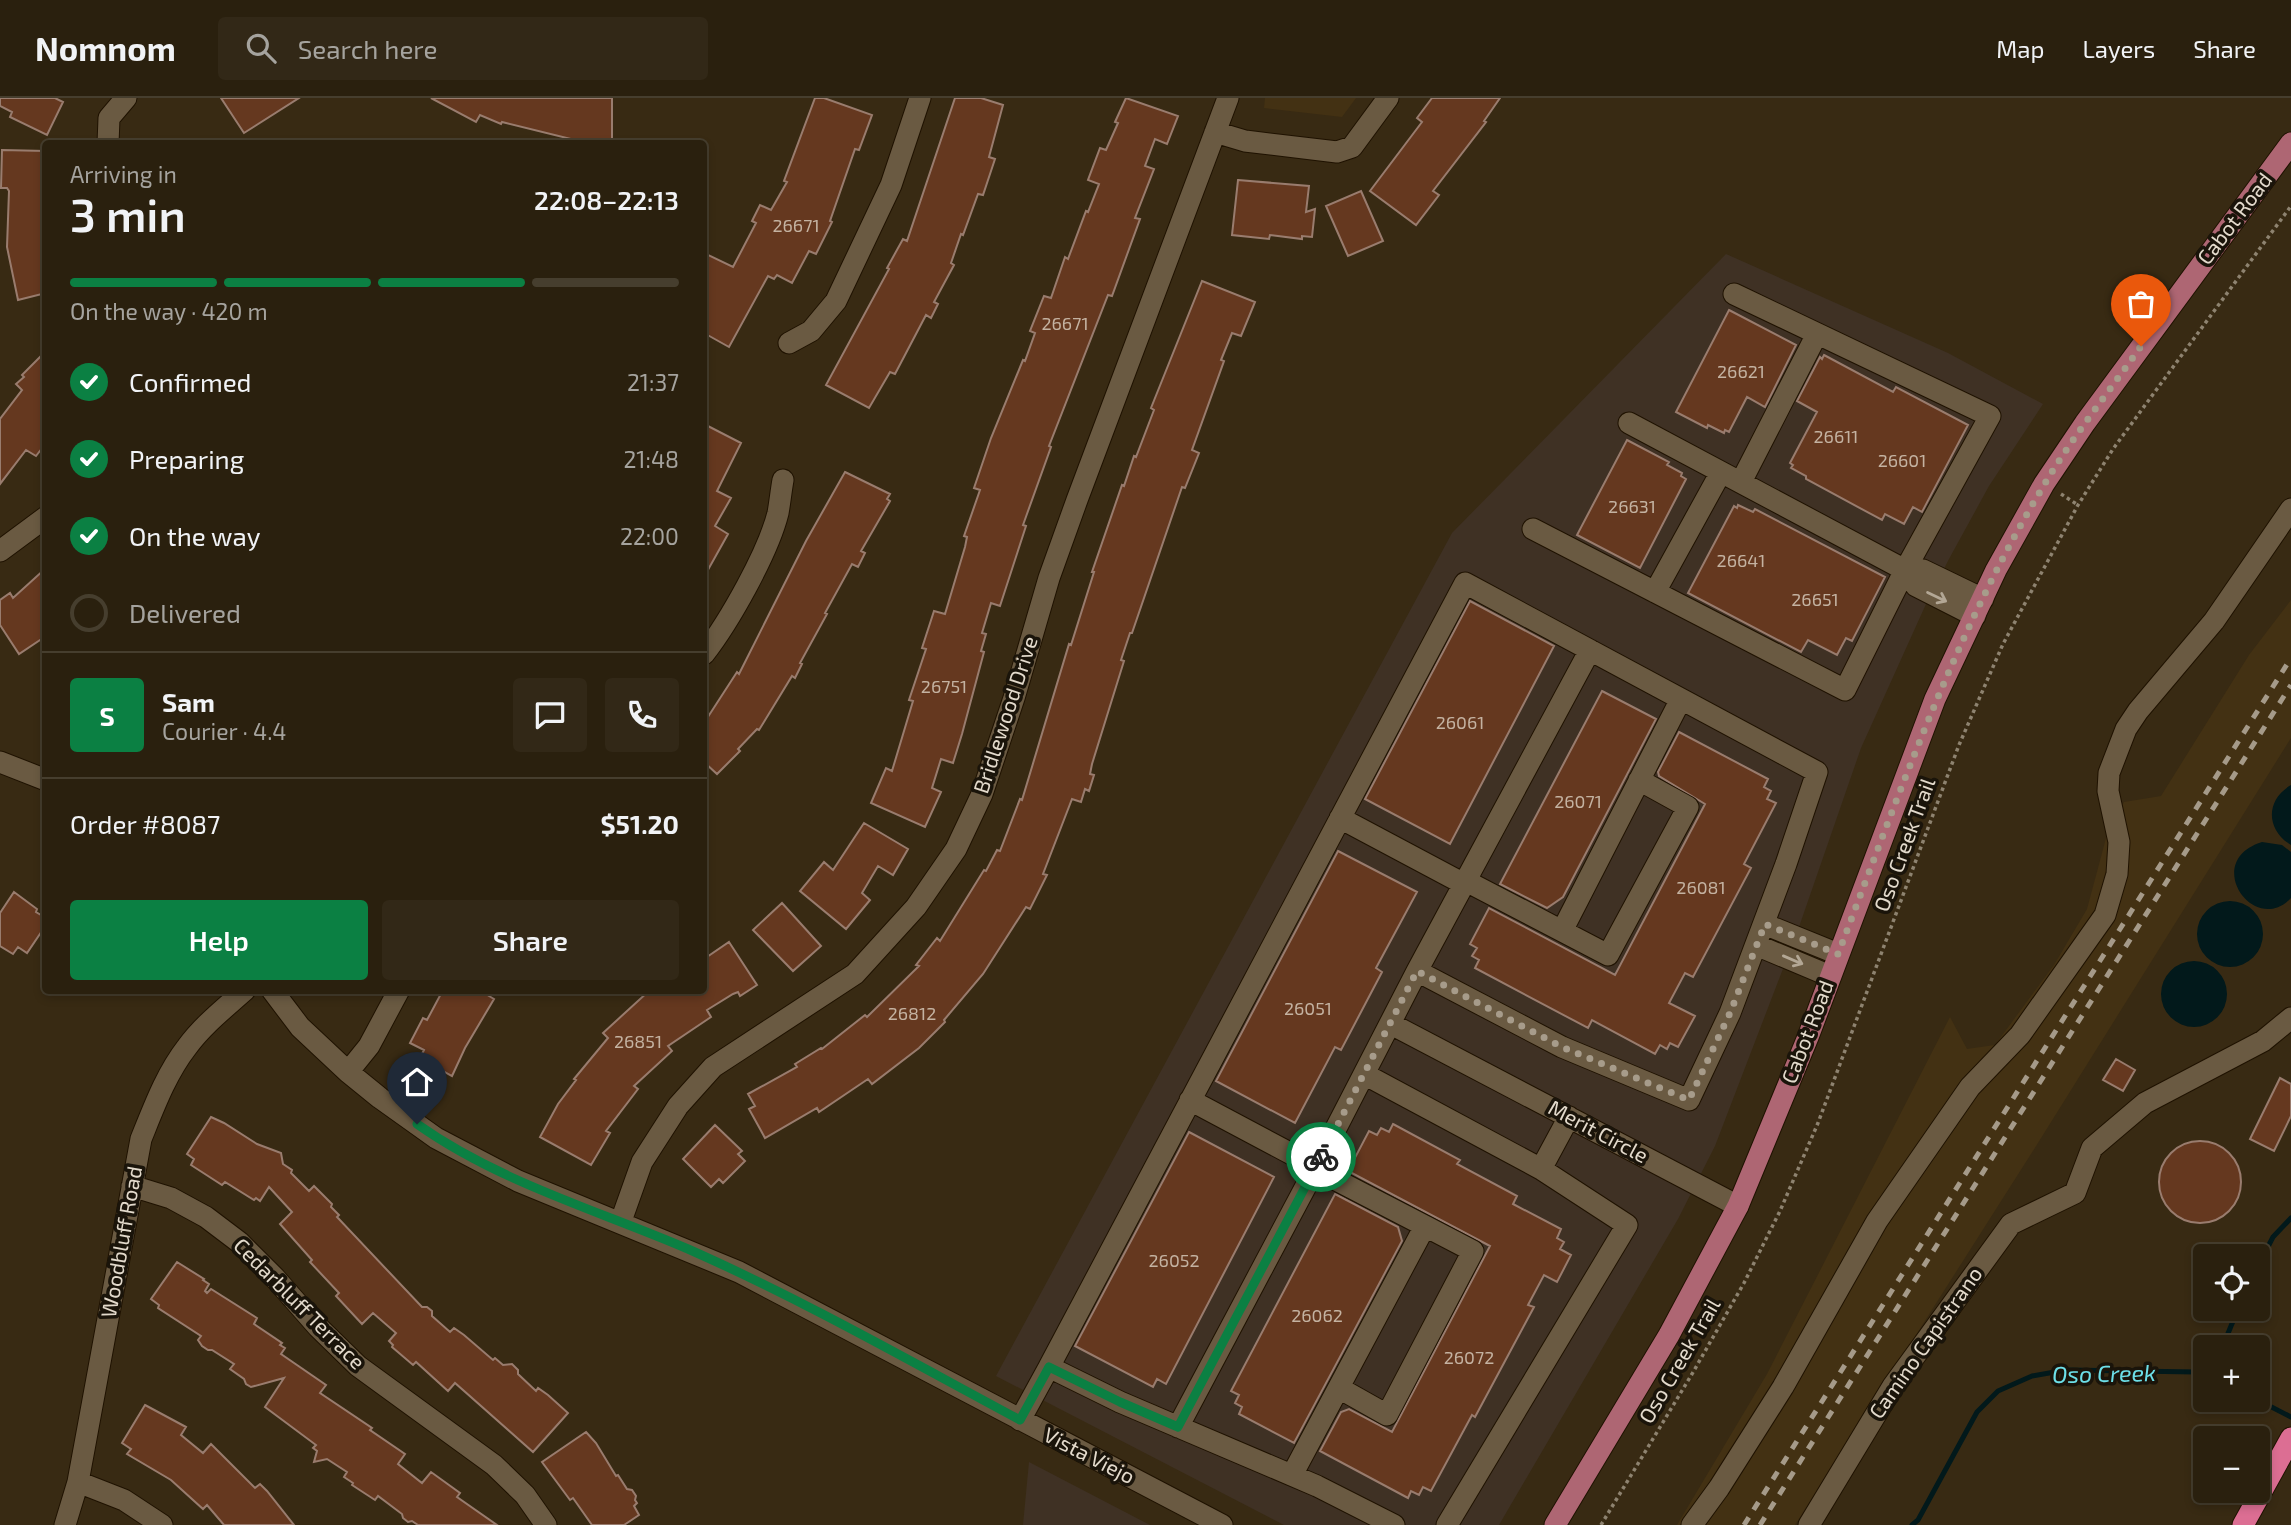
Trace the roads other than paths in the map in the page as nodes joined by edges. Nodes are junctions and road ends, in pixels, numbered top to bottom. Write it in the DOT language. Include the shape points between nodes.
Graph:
graph roads {
  1 [pos="126,98"];
  2 [pos="920,98"];
  3 [pos="1228,98"];
  4 [pos="1388,98"];
  5 [pos="1215,132"];
  6 [pos="108,140"];
  7 [pos="2291,143"];
  8 [pos="1734,294"];
  9 [pos="1817,334"];
  10 [pos="789,343"];
  11 [pos="1629,423"];
  12 [pos="1721,472"];
  13 [pos="783,480"];
  14 [pos="1741,482"];
  15 [pos="2291,509"];
  16 [pos="42,520"];
  17 [pos="1533,529"];
  18 [pos="0,551"];
  19 [pos="1905,570"];
  20 [pos="1656,593"];
  21 [pos="1979,607"];
  22 [pos="707,649"];
  23 [pos="1590,650"];
  24 [pos="1681,699"];
  25 [pos="0,762"];
  26 [pos="42,778"];
  27 [pos="1639,780"];
  28 [pos="1340,818"];
  29 [pos="1465,882"];
  30 [pos="1765,924"];
  31 [pos="1562,931"];
  32 [pos="1756,945"];
  33 [pos="1838,954"];
  34 [pos="1417,971"];
  35 [pos="1830,976"];
  36 [pos="240,994"];
  37 [pos="275,994"];
  38 [pos="397,994"];
  39 [pos="2291,1018"];
  40 [pos="1391,1024"];
  41 [pos="348,1072"];
  42 [pos="1364,1074"];
  43 [pos="1190,1100"];
  44 [pos="1569,1117"];
  45 [pos="1316,1168"];
  46 [pos="1541,1169"];
  47 [pos="132,1186"];
  48 [pos="1738,1206"];
  49 [pos="621,1222"];
  50 [pos="1425,1226"];
  51 [pos="1049,1367"];
  52 [pos="1339,1388"];
  53 [pos="1020,1420"];
  54 [pos="1178,1427"];
  55 [pos="2291,1438"];
  56 [pos="1292,1475"];
  57 [pos="78,1482"];
  58 [pos="2244,1523"];
  59 [pos="65,1525"];
  60 [pos="162,1525"];
  61 [pos="546,1525"];
  62 [pos="1223,1525"];
  63 [pos="1394,1525"];
  64 [pos="1447,1525"];
  65 [pos="1555,1525"];
  66 [pos="1692,1525"];
  67 [pos="1809,1525"];
  1 -- 6 [label="street" via="109,118"];
  2 -- 10 [label="street" via="891,186 836,301 811,331"];
  3 -- 5 [label="street, Bridlewood Drive"];
  4 -- 5 [label="street" via="1352,147 1337,152 1245,141"];
  5 -- 49 [label="street, Bridlewood Drive" via="1049,578 982,794 956,849 916,907 855,974 713,1067 678,1106 642,1162"];
  7 -- 21 [label="main road, Cabot Road" via="2044,484"];
  8 -- 9 [label="street"];
  9 -- 14 [label="street"];
  9 -- 19 [label="street" via="1990,416"];
  11 -- 12 [label="street"];
  12 -- 14 [label="street"];
  12 -- 20 [label="street"];
  13 -- 22 [label="street" via="777,514 763,550"];
  14 -- 19 [label="street"];
  15 -- 66 [label="street" via="2214,621 2126,729 2109,773 2108,791 2119,842 2105,915 2020,1035 1970,1087 1884,1211 1783,1387"];
  16 -- 18 [label="street"];
  17 -- 20 [label="street"];
  19 -- 20 [label="street" via="1845,690"];
  19 -- 21 [label="street" via="1916,586"];
  21 -- 33 [label="main road, Cabot Road" via="1935,699"];
  23 -- 24 [label="street"];
  23 -- 28 [label="street" via="1465,583"];
  23 -- 29 [label="street"];
  24 -- 27 [label="street"];
  24 -- 30 [label="street" via="1817,772"];
  25 -- 26 [label="street"];
  27 -- 31 [label="street"];
  27 -- 31 [label="street" via="1688,807 1608,955"];
  28 -- 29 [label="street"];
  28 -- 43 [label="street"];
  29 -- 31 [label="street"];
  29 -- 34 [label="street"];
  30 -- 32 [label="street"];
  30 -- 33 [label="street"];
  32 -- 34 [label="street" via="1689,1100 1562,1047"];
  32 -- 35 [label="street, one-way"];
  33 -- 35 [label="main road, Cabot Road"];
  34 -- 40 [label="street"];
  35 -- 48 [label="main road, Cabot Road"];
  36 -- 47 [label="street, Woodbluff Road" via="187,1047 162,1088 141,1139"];
  37 -- 41 [label="street, Vista Viejo" via="300,1027"];
  38 -- 41 [label="street" via="369,1046"];
  39 -- 67 [label="street, Camino Capistrano" via="2263,1041 2145,1103 2092,1148 2075,1193 2011,1224 1893,1386"];
  40 -- 42 [label="street"];
  40 -- 44 [label="street, Merit Circle"];
  41 -- 49 [label="street, Vista Viejo" via="425,1130 472,1158"];
  42 -- 45 [label="street"];
  42 -- 46 [label="street"];
  43 -- 45 [label="street"];
  43 -- 51 [label="street"];
  44 -- 46 [label="street"];
  44 -- 48 [label="street, Merit Circle"];
  45 -- 50 [label="street"];
  45 -- 54 [label="street"];
  46 -- 64 [label="street" via="1627,1225"];
  47 -- 57 [label="street, Woodbluff Road"];
  47 -- 61 [label="street, Cedarbluff Terrace" via="171,1198 239,1242 359,1366 494,1465 526,1495"];
  48 -- 65 [label="main road, Cabot Road" via="1669,1335"];
  49 -- 53 [label="street, Vista Viejo" via="739,1272"];
  50 -- 52 [label="street"];
  50 -- 52 [label="street" via="1473,1251 1387,1415"];
  51 -- 53 [label="street"];
  51 -- 54 [label="street"];
  52 -- 56 [label="street"];
  53 -- 62 [label="street, Vista Viejo"];
  54 -- 56 [label="street"];
  55 -- 58 [label="highway"];
  56 -- 63 [label="street"];
  57 -- 59 [label="street, Woodbluff Road"];
  57 -- 60 [label="street" via="124,1500"];
}
